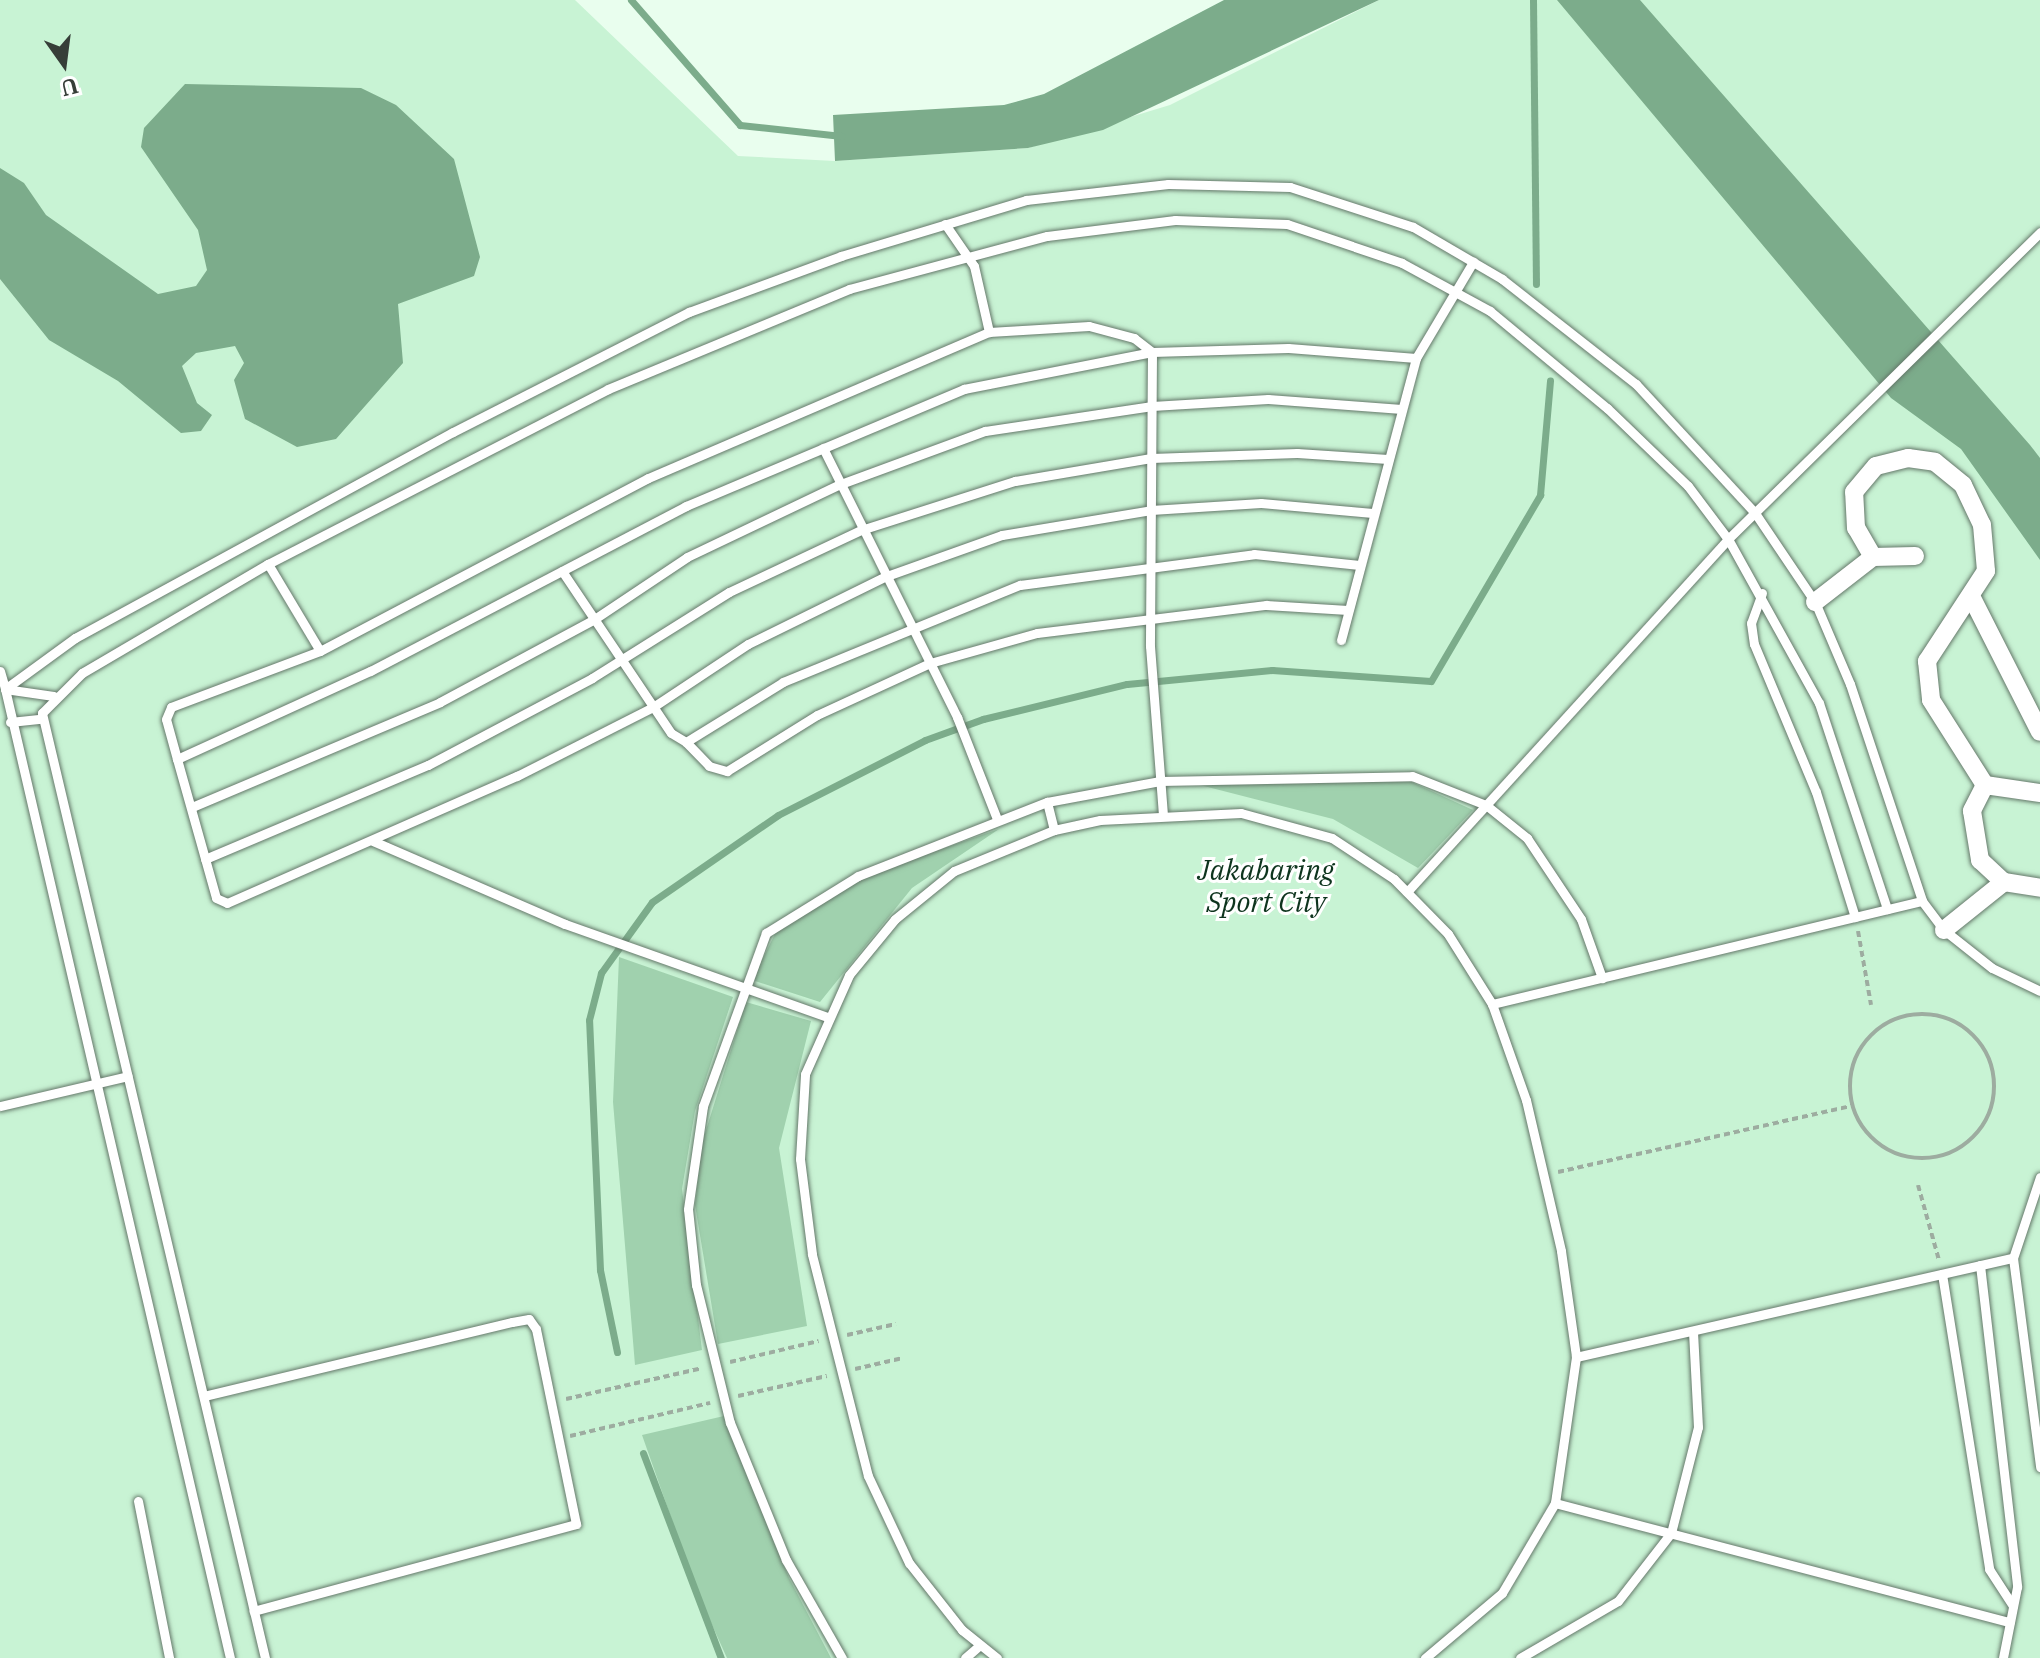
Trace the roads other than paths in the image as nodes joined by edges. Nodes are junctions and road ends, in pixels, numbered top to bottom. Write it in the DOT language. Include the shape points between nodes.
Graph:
graph roads {
  1 [pos="945,224"];
  2 [pos="2038,237"];
  3 [pos="963,255"];
  4 [pos="1473,262"];
  5 [pos="1453,291"];
  6 [pos="989,332"];
  7 [pos="1152,352"];
  8 [pos="1416,358"];
  9 [pos="1152,406"];
  10 [pos="1402,409"];
  11 [pos="823,448"];
  12 [pos="1151,458"];
  13 [pos="1388,459"];
  14 [pos="838,485"];
  15 [pos="1151,510"];
  16 [pos="1373,513"];
  17 [pos="1755,513"];
  18 [pos="861,530"];
  19 [pos="1728,539"];
  20 [pos="1915,556"];
  21 [pos="1873,557"];
  22 [pos="268,564"];
  23 [pos="1151,564"];
  24 [pos="1359,565"];
  25 [pos="562,571"];
  26 [pos="884,577"];
  27 [pos="1762,593"];
  28 [pos="1972,598"];
  29 [pos="1815,602"];
  30 [pos="1348,610"];
  31 [pos="1151,614"];
  32 [pos="593,620"];
  33 [pos="910,625"];
  34 [pos="1341,640"];
  35 [pos="320,651"];
  36 [pos="619,660"];
  37 [pos="930,663"];
  38 [pos="0,671"];
  39 [pos="5,689"];
  40 [pos="53,696"];
  41 [pos="653,707"];
  42 [pos="41,719"];
  43 [pos="10,722"];
  44 [pos="2040,732"];
  45 [pos="686,742"];
  46 [pos="177,759"];
  47 [pos="1160,781"];
  48 [pos="1985,785"];
  49 [pos="2040,793"];
  50 [pos="1047,802"];
  51 [pos="1486,805"];
  52 [pos="192,807"];
  53 [pos="1163,814"];
  54 [pos="997,819"];
  55 [pos="1054,830"];
  56 [pos="373,841"];
  57 [pos="205,859"];
  58 [pos="2004,882"];
  59 [pos="2040,888"];
  60 [pos="1407,892"];
  61 [pos="1922,901"];
  62 [pos="1887,909"];
  63 [pos="1855,917"];
  64 [pos="1944,930"];
  65 [pos="1602,978"];
  66 [pos="743,990"];
  67 [pos="2040,991"];
  68 [pos="1492,1004"];
  69 [pos="828,1017"];
  70 [pos="128,1076"];
  71 [pos="94,1083"];
  72 [pos="0,1106"];
  73 [pos="2040,1177"];
  74 [pos="2013,1258"];
  75 [pos="1980,1265"];
  76 [pos="1942,1274"];
  77 [pos="1693,1331"];
  78 [pos="1576,1357"];
  79 [pos="204,1396"];
  80 [pos="2040,1467"];
  81 [pos="138,1501"];
  82 [pos="1555,1503"];
  83 [pos="1671,1533"];
  84 [pos="2013,1606"];
  85 [pos="254,1611"];
  86 [pos="2010,1622"];
  87 [pos="980,1645"];
  88 [pos="169,1658"];
  89 [pos="230,1658"];
  90 [pos="265,1658"];
  91 [pos="842,1658"];
  92 [pos="965,1658"];
  93 [pos="997,1658"];
  94 [pos="1425,1658"];
  95 [pos="1520,1658"];
  96 [pos="2003,1658"];
  1 -- 3 [label="lane"];
  1 -- 4 [label="lane" via="1057,196 1168,184 1290,187 1413,227"];
  1 -- 39 [label="lane" via="689,312 75,638"];
  2 -- 17 [label="lane"];
  3 -- 5 [label="lane" via="1175,220 1287,224 1402,263"];
  3 -- 6 [label="lane" via="974,266"];
  3 -- 22 [label="lane" via="849,289 608,389"];
  4 -- 5 [label="lane"];
  4 -- 17 [label="lane" via="1636,384"];
  5 -- 8 [label="lane"];
  5 -- 19 [label="lane" via="1490,311 1607,408 1688,486"];
  6 -- 7 [label="lane" via="1089,326 1134,338"];
  6 -- 35 [label="lane" via="648,478"];
  7 -- 8 [label="lane" via="1288,348"];
  7 -- 9 [label="lane"];
  7 -- 11 [label="lane" via="964,389"];
  8 -- 10 [label="lane"];
  9 -- 10 [label="lane" via="1268,399"];
  9 -- 12 [label="lane"];
  9 -- 14 [label="lane" via="985,431"];
  10 -- 13 [label="lane"];
  11 -- 14 [label="lane"];
  11 -- 25 [label="lane" via="686,506"];
  12 -- 13 [label="lane"];
  12 -- 15 [label="lane"];
  12 -- 18 [label="lane" via="1015,481"];
  13 -- 16 [label="lane"];
  14 -- 18 [label="lane"];
  14 -- 32 [label="lane" via="687,557"];
  15 -- 16 [label="lane" via="1261,503"];
  15 -- 23 [label="lane"];
  15 -- 26 [label="lane" via="1002,535"];
  16 -- 24 [label="lane"];
  17 -- 19 [label="lane"];
  17 -- 29 [label="lane"];
  18 -- 26 [label="lane"];
  18 -- 36 [label="lane" via="729,592"];
  19 -- 27 [label="lane"];
  19 -- 51 [label="lane"];
  20 -- 21 [label="street"];
  21 -- 28 [label="street" via="1856,528 1854,492 1876,466 1908,458 1935,462 1963,485 1982,525 1986,571"];
  21 -- 29 [label="street"];
  22 -- 35 [label="lane"];
  22 -- 40 [label="lane"];
  23 -- 24 [label="lane" via="1254,554"];
  23 -- 31 [label="lane"];
  23 -- 33 [label="lane" via="1020,585"];
  24 -- 30 [label="lane"];
  25 -- 32 [label="lane"];
  25 -- 46 [label="lane"];
  26 -- 33 [label="lane"];
  26 -- 41 [label="lane" via="748,644"];
  27 -- 62 [label="lane" via="1819,703"];
  27 -- 63 [label="lane" via="1751,623 1754,644 1816,792"];
  28 -- 44 [label="street"];
  28 -- 48 [label="street" via="1927,661 1931,700"];
  29 -- 61 [label="lane" via="1850,684"];
  30 -- 31 [label="lane" via="1266,605"];
  30 -- 34 [label="lane"];
  31 -- 37 [label="lane" via="1037,633"];
  31 -- 47 [label="lane"];
  32 -- 36 [label="lane"];
  32 -- 52 [label="lane" via="440,702"];
  33 -- 37 [label="lane"];
  33 -- 45 [label="lane" via="783,682"];
  35 -- 46 [label="lane" via="171,707 166,719"];
  36 -- 41 [label="lane"];
  36 -- 57 [label="lane" via="428,765"];
  37 -- 45 [label="lane" via="817,715 727,771 709,766"];
  37 -- 54 [label="lane"];
  38 -- 39 [label="lane"];
  39 -- 40 [label="lane"];
  39 -- 43 [label="lane"];
  40 -- 42 [label="lane"];
  41 -- 45 [label="lane"];
  41 -- 56 [label="lane"];
  42 -- 43 [label="lane"];
  42 -- 70 [label="lane"];
  43 -- 71 [label="lane"];
  46 -- 52 [label="lane"];
  47 -- 50 [label="lane"];
  47 -- 51 [label="lane" via="1412,776"];
  47 -- 53 [label="lane"];
  48 -- 49 [label="street"];
  48 -- 58 [label="street" via="1972,811 1975,836 1980,860"];
  50 -- 54 [label="lane"];
  50 -- 55 [label="lane"];
  51 -- 60 [label="lane"];
  51 -- 65 [label="lane" via="1535,850 1581,919"];
  52 -- 57 [label="lane"];
  53 -- 55 [label="lane"];
  53 -- 60 [label="lane" via="1241,813 1332,838"];
  54 -- 66 [label="lane" via="858,876 766,933"];
  55 -- 69 [label="lane" via="942,880 867,952"];
  56 -- 57 [label="lane" via="227,903 216,898"];
  56 -- 66 [label="lane"];
  58 -- 59 [label="street"];
  58 -- 64 [label="street"];
  60 -- 68 [label="lane" via="1448,934"];
  61 -- 62 [label="lane"];
  61 -- 64 [label="lane"];
  62 -- 63 [label="lane"];
  63 -- 65 [label="lane"];
  64 -- 67 [label="lane" via="1992,968"];
  65 -- 68 [label="lane"];
  66 -- 69 [label="lane"];
  66 -- 91 [label="lane" via="703,1106 688,1209 696,1285 730,1423 786,1560"];
  68 -- 78 [label="lane" via="1543,1175"];
  69 -- 87 [label="lane" via="805,1074 800,1159 812,1254 837,1361 868,1476 909,1563"];
  70 -- 71 [label="lane"];
  70 -- 79 [label="lane"];
  71 -- 72 [label="lane"];
  71 -- 89 [label="lane"];
  73 -- 74 [label="lane"];
  74 -- 75 [label="lane"];
  74 -- 80 [label="lane"];
  75 -- 76 [label="lane"];
  75 -- 84 [label="lane" via="2011,1503"];
  76 -- 77 [label="lane"];
  76 -- 84 [label="lane" via="1989,1569"];
  77 -- 78 [label="lane"];
  77 -- 83 [label="lane" via="1698,1427"];
  78 -- 82 [label="lane"];
  79 -- 85 [label="lane"];
  79 -- 85 [label="lane" via="512,1322 529,1319 536,1329 576,1524"];
  81 -- 88 [label="lane"];
  82 -- 83 [label="lane"];
  82 -- 94 [label="lane" via="1502,1593"];
  83 -- 86 [label="lane"];
  83 -- 95 [label="lane" via="1618,1601"];
  84 -- 86 [label="lane"];
  85 -- 90 [label="lane"];
  86 -- 96 [label="lane"];
  87 -- 92 [label="lane"];
  87 -- 93 [label="lane"];
}
